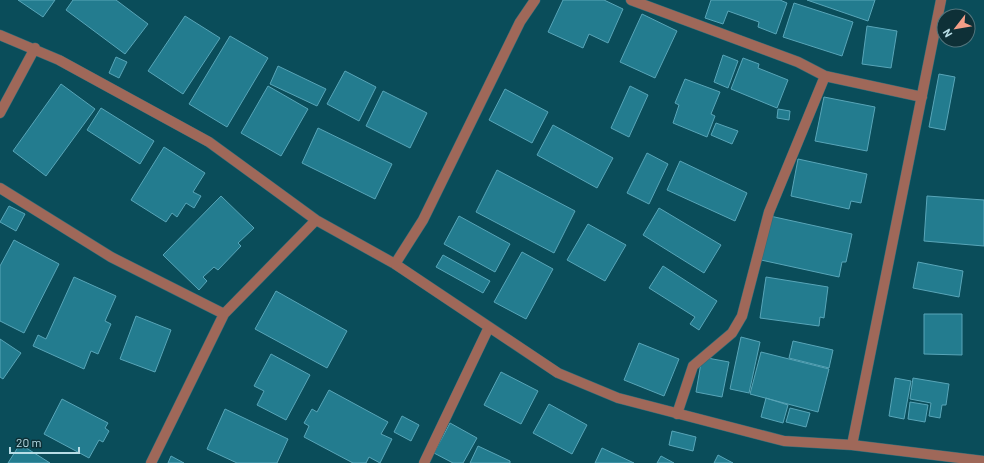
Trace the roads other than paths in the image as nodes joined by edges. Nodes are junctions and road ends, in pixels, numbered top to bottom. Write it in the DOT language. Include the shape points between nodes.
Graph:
graph roads {
  1 [pos="534,0"];
  2 [pos="631,0"];
  3 [pos="941,0"];
  4 [pos="0,35"];
  5 [pos="35,48"];
  6 [pos="825,76"];
  7 [pos="922,98"];
  8 [pos="0,113"];
  9 [pos="0,188"];
  10 [pos="316,220"];
  11 [pos="395,264"];
  12 [pos="224,314"];
  13 [pos="489,327"];
  14 [pos="677,414"];
  15 [pos="852,445"];
  16 [pos="984,461"];
  17 [pos="151,463"];
  18 [pos="424,463"];
  1 -- 11 [label="street" via="520,22 423,220"];
  2 -- 6 [label="street" via="798,62"];
  3 -- 7 [label="street"];
  4 -- 5 [label="street"];
  5 -- 8 [label="street"];
  5 -- 10 [label="street" via="209,142"];
  6 -- 7 [label="street"];
  6 -- 14 [label="street" via="769,212 742,316 732,332 693,366"];
  7 -- 15 [label="street"];
  9 -- 12 [label="street" via="111,257"];
  10 -- 11 [label="street"];
  10 -- 12 [label="street"];
  11 -- 13 [label="street"];
  12 -- 17 [label="street"];
  13 -- 14 [label="street" via="558,373 618,398"];
  13 -- 18 [label="street"];
  14 -- 15 [label="street" via="784,441"];
  15 -- 16 [label="street"];
}
